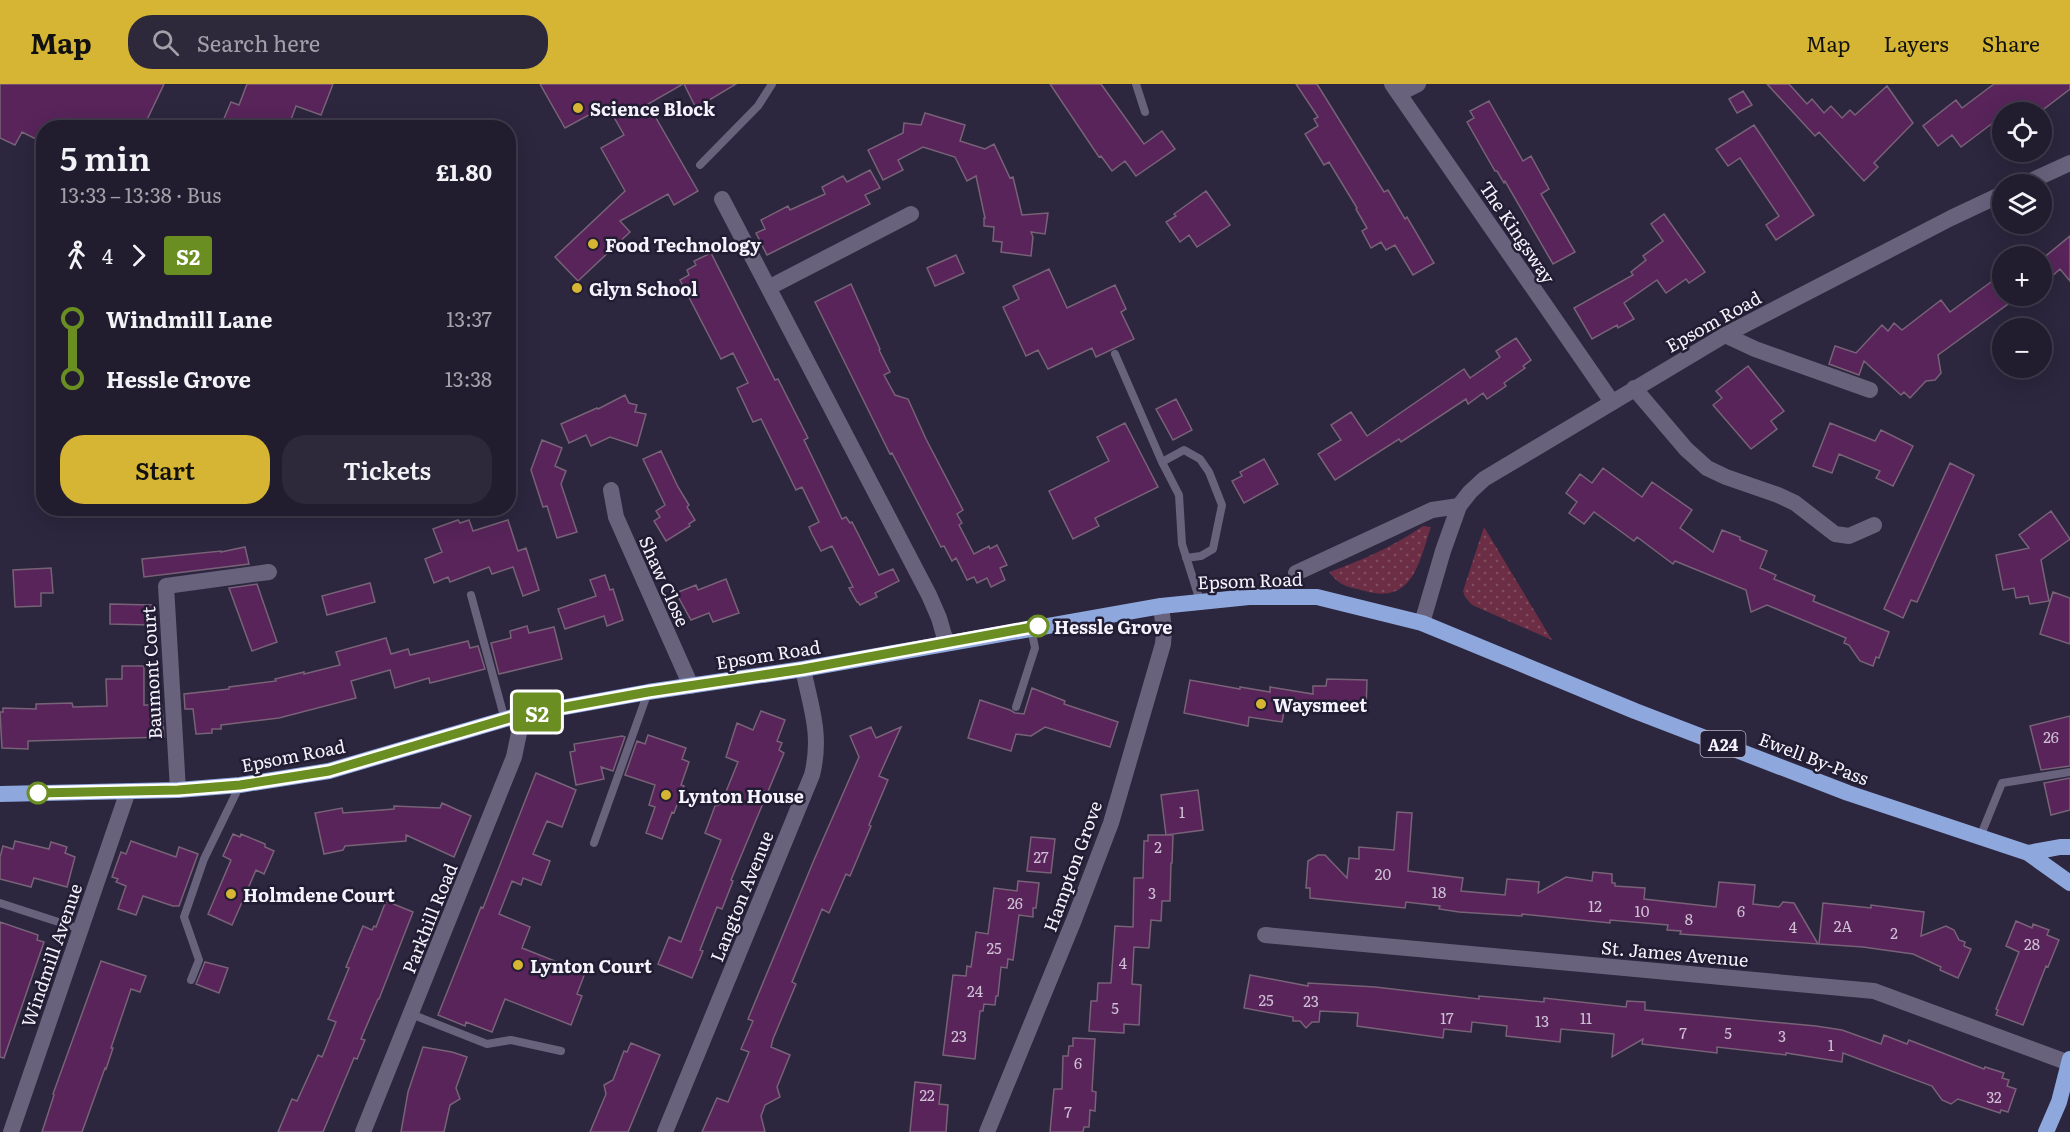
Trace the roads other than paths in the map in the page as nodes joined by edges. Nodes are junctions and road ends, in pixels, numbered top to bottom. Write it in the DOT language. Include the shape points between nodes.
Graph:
graph roads {
  1 [pos="772,84"];
  2 [pos="1136,84"];
  3 [pos="1418,84"];
  4 [pos="1396,89"];
  5 [pos="1145,112"];
  6 [pos="2070,163"];
  7 [pos="700,165"];
  8 [pos="2046,174"];
  9 [pos="722,199"];
  10 [pos="1992,200"];
  11 [pos="911,214"];
  12 [pos="770,287"];
  13 [pos="1725,334"];
  14 [pos="1115,354"];
  15 [pos="1634,388"];
  16 [pos="1870,390"];
  17 [pos="1612,402"];
  18 [pos="1162,462"];
  19 [pos="611,490"];
  20 [pos="1459,506"];
  21 [pos="1874,525"];
  22 [pos="1186,558"];
  23 [pos="269,572"];
  24 [pos="1296,573"];
  25 [pos="471,595"];
  26 [pos="1200,602"];
  27 [pos="1161,606"];
  28 [pos="1422,623"];
  29 [pos="1031,628"];
  30 [pos="946,642"];
  31 [pos="803,669"];
  32 [pos="691,686"];
  33 [pos="648,692"];
  34 [pos="1016,708"];
  35 [pos="510,718"];
  36 [pos="2070,772"];
  37 [pos="240,785"];
  38 [pos="178,790"];
  39 [pos="128,791"];
  40 [pos="0,794"];
  41 [pos="1980,837"];
  42 [pos="594,843"];
  43 [pos="2070,847"];
  44 [pos="2028,853"];
  45 [pos="2070,883"];
  46 [pos="0,903"];
  47 [pos="80,929"];
  48 [pos="1265,935"];
  49 [pos="191,980"];
  50 [pos="411,1014"];
  51 [pos="561,1052"];
  52 [pos="2069,1061"];
  53 [pos="2070,1087"];
  54 [pos="2059,1102"];
  55 [pos="11,1132"];
  56 [pos="363,1132"];
  57 [pos="665,1132"];
  58 [pos="987,1132"];
  59 [pos="2046,1132"];
  1 -- 7 [label="lane" via="758,106"];
  2 -- 5 [label="lane"];
  3 -- 4 [label="street"];
  4 -- 17 [label="street, The Kingsway"];
  6 -- 8 [label="street"];
  9 -- 12 [label="street"];
  10 -- 13 [label="street, Epsom Road"];
  11 -- 12 [label="street"];
  12 -- 30 [label="street" via="929,595"];
  13 -- 15 [label="street, Epsom Road"];
  13 -- 16 [label="street" via="1755,349"];
  14 -- 18 [label="lane"];
  15 -- 17 [label="street, Epsom Road"];
  15 -- 21 [label="street" via="1707,468 1795,503 1835,534 1849,536"];
  17 -- 20 [label="street, Epsom Road" via="1484,479"];
  18 -- 22 [label="lane" via="1179,495"];
  18 -- 22 [label="lane" via="1184,450 1200,459 1222,505 1213,549"];
  19 -- 32 [label="street, Shaw Close" via="616,517"];
  20 -- 24 [label="street, Epsom Road" via="1432,510"];
  20 -- 28 [label="street, Epsom Road"];
  22 -- 26 [label="lane"];
  23 -- 38 [label="street, Baumont Court" via="166,586"];
  25 -- 35 [label="lane"];
  26 -- 27 [label="highway, Epsom Road / A24"];
  26 -- 28 [label="highway, Epsom Road / A24" via="1317,597"];
  27 -- 29 [label="highway, Epsom Road / A24"];
  27 -- 58 [label="street, Hampton Grove" via="1163,644 1111,823"];
  28 -- 41 [label="highway, Ewell By-Pass / A24" via="1848,793"];
  29 -- 30 [label="highway, Epsom Road / A24"];
  29 -- 34 [label="lane" via="1035,648"];
  30 -- 31 [label="highway, Epsom Road / A24"];
  31 -- 32 [label="highway, Epsom Road / A24"];
  31 -- 57 [label="street, Langton Avenue" via="818,736 812,775"];
  32 -- 33 [label="highway, Epsom Road / A24"];
  33 -- 35 [label="highway, Epsom Road / A24"];
  33 -- 42 [label="lane"];
  35 -- 37 [label="highway, Epsom Road / A24" via="329,771"];
  35 -- 50 [label="street, Parkhill Road" via="519,733 514,757"];
  36 -- 41 [label="lane" via="2002,783"];
  37 -- 38 [label="highway, Epsom Road / A24"];
  37 -- 49 [label="lane" via="204,859 184,917 199,960"];
  38 -- 39 [label="highway, Epsom Road / A24"];
  39 -- 40 [label="highway, Epsom Road / A24"];
  39 -- 47 [label="street, Windmill Avenue"];
  41 -- 44 [label="highway, Ewell By-Pass / A24"];
  43 -- 44 [label="highway, Ewell By-Pass / A24"];
  44 -- 45 [label="highway, Ewell By-Pass / A24"];
  46 -- 47 [label="lane"];
  47 -- 55 [label="street, Windmill Avenue"];
  48 -- 52 [label="street, St. James Avenue" via="1874,991"];
  50 -- 51 [label="lane" via="487,1044 511,1040"];
  50 -- 56 [label="street, Parkhill Road"];
  52 -- 54 [label="highway"];
  53 -- 54 [label="highway"];
  54 -- 59 [label="highway"];
}
